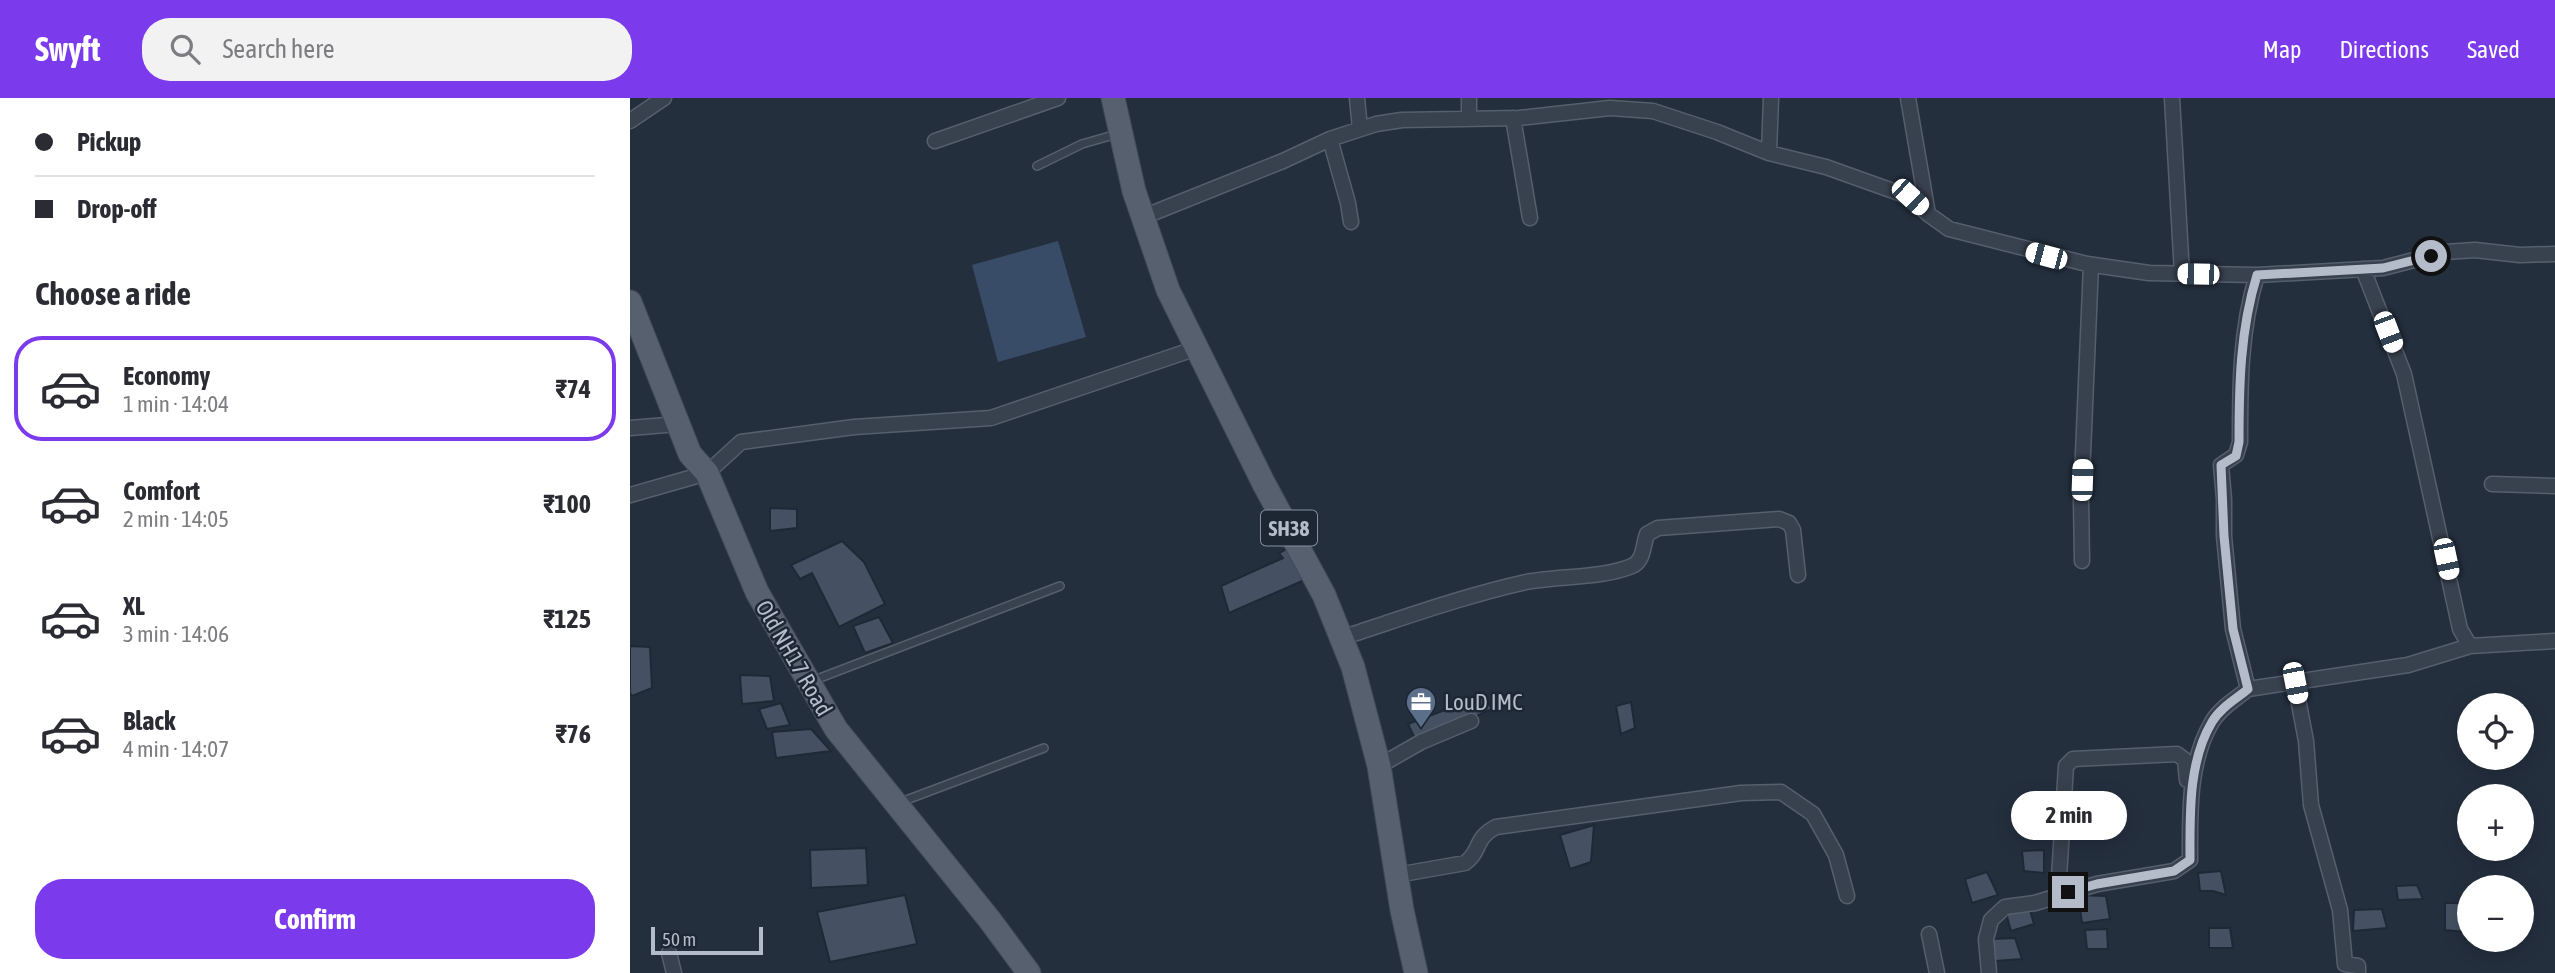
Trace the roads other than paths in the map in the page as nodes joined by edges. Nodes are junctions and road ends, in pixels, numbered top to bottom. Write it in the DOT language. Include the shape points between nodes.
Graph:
graph roads {
  1 [pos="664,98"];
  2 [pos="1058,98"];
  3 [pos="1114,98"];
  4 [pos="1357,98"];
  5 [pos="1469,98"];
  6 [pos="1771,98"];
  7 [pos="1908,98"];
  8 [pos="2172,98"];
  9 [pos="1469,118"];
  10 [pos="1513,118"];
  11 [pos="630,121"];
  12 [pos="1360,129"];
  13 [pos="1121,133"];
  14 [pos="1330,139"];
  15 [pos="935,141"];
  16 [pos="1769,153"];
  17 [pos="1037,166"];
  18 [pos="1928,214"];
  19 [pos="1143,217"];
  20 [pos="1531,218"];
  21 [pos="1351,222"];
  22 [pos="2555,254"];
  23 [pos="2091,265"];
  24 [pos="2363,269"];
  25 [pos="2182,274"];
  26 [pos="2257,275"];
  27 [pos="630,302"];
  28 [pos="1197,348"];
  29 [pos="678,424"];
  30 [pos="630,428"];
  31 [pos="707,473"];
  32 [pos="2491,484"];
  33 [pos="2555,486"];
  34 [pos="630,495"];
  35 [pos="2082,561"];
  36 [pos="1798,575"];
  37 [pos="1060,586"];
  38 [pos="1341,638"];
  39 [pos="2555,641"];
  40 [pos="2470,646"];
  41 [pos="808,683"];
  42 [pos="2295,683"];
  43 [pos="2248,689"];
  44 [pos="1471,721"];
  45 [pos="1044,748"];
  46 [pos="1379,766"];
  47 [pos="2193,781"];
  48 [pos="897,804"];
  49 [pos="1397,875"];
  50 [pos="2064,894"];
  51 [pos="1847,896"];
  52 [pos="1928,934"];
  53 [pos="669,953"];
  54 [pos="674,973"];
  55 [pos="1029,973"];
  56 [pos="1416,973"];
  57 [pos="1937,973"];
  58 [pos="1989,973"];
  59 [pos="2358,973"];
  1 -- 11 [label="street"];
  2 -- 15 [label="street"];
  3 -- 13 [label="main road, SH38"];
  4 -- 12 [label="street"];
  5 -- 9 [label="street"];
  6 -- 16 [label="street"];
  7 -- 18 [label="street"];
  8 -- 25 [label="street"];
  9 -- 10 [label="street"];
  9 -- 12 [label="street" via="1402,120"];
  10 -- 16 [label="street" via="1610,108 1653,111"];
  10 -- 20 [label="street"];
  12 -- 14 [label="street"];
  13 -- 17 [label="lane"];
  13 -- 19 [label="main road, SH38"];
  14 -- 19 [label="street"];
  14 -- 21 [label="street"];
  16 -- 18 [label="street" via="1826,167 1910,197"];
  18 -- 23 [label="street" via="1949,229"];
  19 -- 28 [label="main road, SH38" via="1168,290"];
  22 -- 24 [label="street" via="2445,252"];
  23 -- 25 [label="street"];
  23 -- 35 [label="street"];
  24 -- 26 [label="street"];
  24 -- 40 [label="street" via="2404,374 2460,629"];
  25 -- 26 [label="street"];
  26 -- 43 [label="street" via="2247,306 2241,354 2239,442 2236,456 2221,465 2233,629"];
  27 -- 29 [label="main road, Old NH17 Road"];
  28 -- 31 [label="street" via="990,418 854,427 741,442"];
  28 -- 38 [label="main road, SH38" via="1324,595"];
  29 -- 30 [label="street"];
  29 -- 31 [label="main road, Old NH17 Road" via="690,454"];
  31 -- 34 [label="street"];
  31 -- 41 [label="main road, Old NH17 Road" via="757,592"];
  32 -- 33 [label="street"];
  36 -- 38 [label="street" via="1793,530 1779,519 1658,528 1647,534 1642,557 1634,566 1491,590"];
  37 -- 41 [label="lane"];
  38 -- 46 [label="main road, SH38"];
  39 -- 40 [label="street"];
  40 -- 42 [label="street" via="2408,665"];
  41 -- 48 [label="main road, Old NH17 Road" via="836,729"];
  42 -- 43 [label="street"];
  42 -- 59 [label="street" via="2311,805 2340,910 2345,964 2358,966"];
  43 -- 47 [label="street" via="2212,721"];
  44 -- 46 [label="street" via="1421,741"];
  45 -- 48 [label="lane"];
  46 -- 49 [label="main road, SH38"];
  47 -- 50 [label="street" via="2190,860 2174,871"];
  47 -- 50 [label="street" via="2187,780 2185,760 2177,754 2073,759 2066,766 2059,877"];
  48 -- 55 [label="main road, Old NH17 Road"];
  49 -- 51 [label="street" via="1465,863 1484,833 1496,827 1741,793 1781,792 1813,814 1836,855"];
  49 -- 56 [label="main road, SH38"];
  50 -- 58 [label="street" via="2005,907 1991,920 1986,939"];
  52 -- 57 [label="street"];
  53 -- 54 [label="street"];
}
